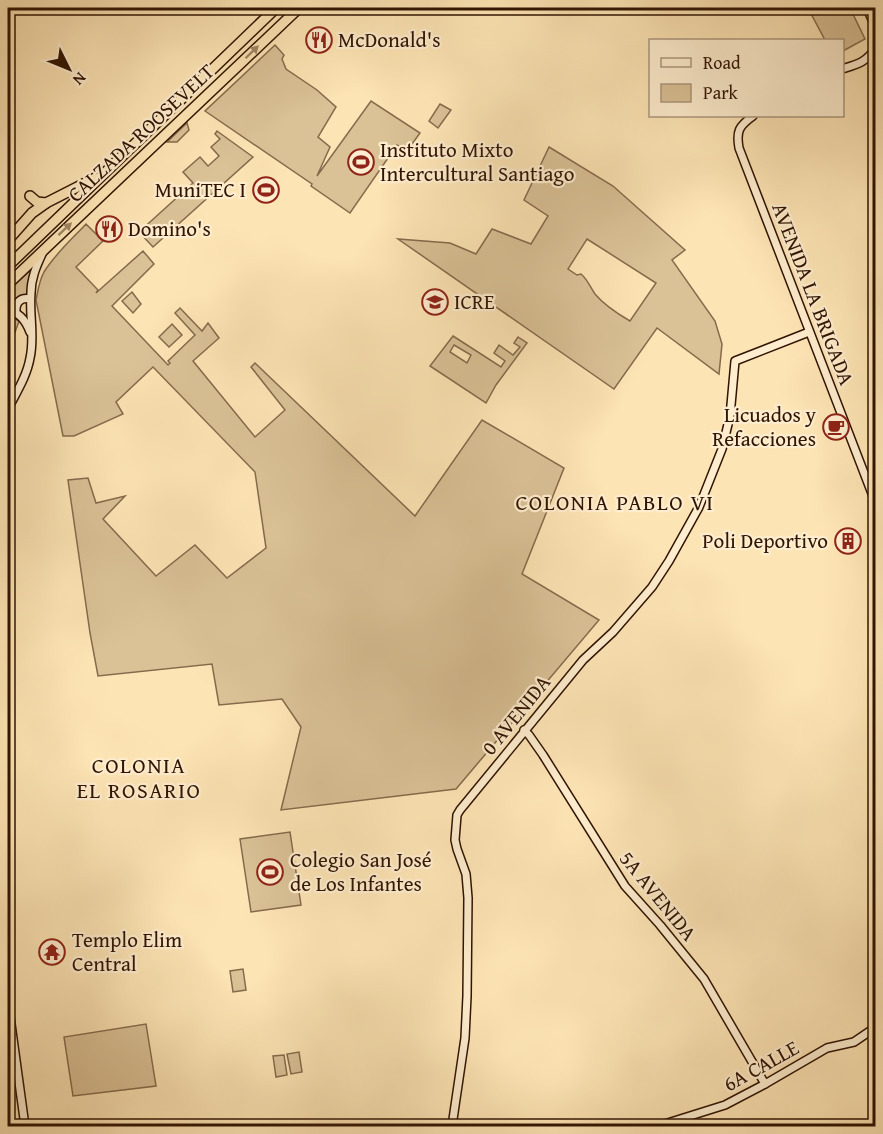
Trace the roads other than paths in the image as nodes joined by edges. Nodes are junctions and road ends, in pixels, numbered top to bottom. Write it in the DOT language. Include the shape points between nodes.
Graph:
graph roads {
  1 [pos="276,8"];
  2 [pos="282,8"];
  3 [pos="299,8"];
  4 [pos="867,8"];
  5 [pos="876,29"];
  6 [pos="876,46"];
  7 [pos="844,69"];
  8 [pos="223,80"];
  9 [pos="752,117"];
  10 [pos="103,174"];
  11 [pos="30,196"];
  12 [pos="46,202"];
  13 [pos="8,240"];
  14 [pos="44,249"];
  15 [pos="8,266"];
  16 [pos="8,284"];
  17 [pos="30,299"];
  18 [pos="8,311"];
  19 [pos="16,313"];
  20 [pos="809,332"];
  21 [pos="32,337"];
  22 [pos="8,409"];
  23 [pos="876,504"];
  24 [pos="524,730"];
  25 [pos="8,1002"];
  26 [pos="876,1028"];
  27 [pos="765,1084"];
  28 [pos="25,1126"];
  29 [pos="452,1126"];
  30 [pos="658,1126"];
  1 -- 10 [label="highway, CALZADA ROOSEVELT"];
  2 -- 8 [label="highway" via="209,79 212,84"];
  8 -- 3 [label="highway, CALZADA ROOSEVELT, one-way"];
  4 -- 5 [label="street"];
  6 -- 7 [label="street" via="863,62"];
  14 -- 8 [label="highway, CALZADA ROOSEVELT, one-way"];
  9 -- 20 [label="street, AVENIDA LA BRIGADA" via="739,128 739,148"];
  10 -- 12 [label="highway"];
  10 -- 15 [label="highway, CALZADA ROOSEVELT"];
  11 -- 12 [label="highway" via="37,202"];
  12 -- 13 [label="highway"];
  14 -- 16 [label="highway, CALZADA ROOSEVELT"];
  14 -- 17 [label="street"];
  17 -- 19 [label="street" via="19,301"];
  17 -- 21 [label="street"];
  18 -- 19 [label="street"];
  19 -- 21 [label="street"];
  20 -- 23 [label="street, AVENIDA LA BRIGADA"];
  20 -- 24 [label="street, 0 AVENIDA" via="735,361 723,449 699,507 669,561 652,587"];
  21 -- 22 [label="street" via="31,357"];
  24 -- 27 [label="street, 5A AVENIDA" via="624,886 704,979"];
  24 -- 29 [label="street, 0 AVENIDA" via="458,815 455,844 464,868 468,898 465,1038"];
  25 -- 28 [label="street"];
  26 -- 27 [label="street, 6A CALLE" via="854,1042 827,1048"];
  27 -- 30 [label="street, 6A CALLE" via="725,1105"];
}
